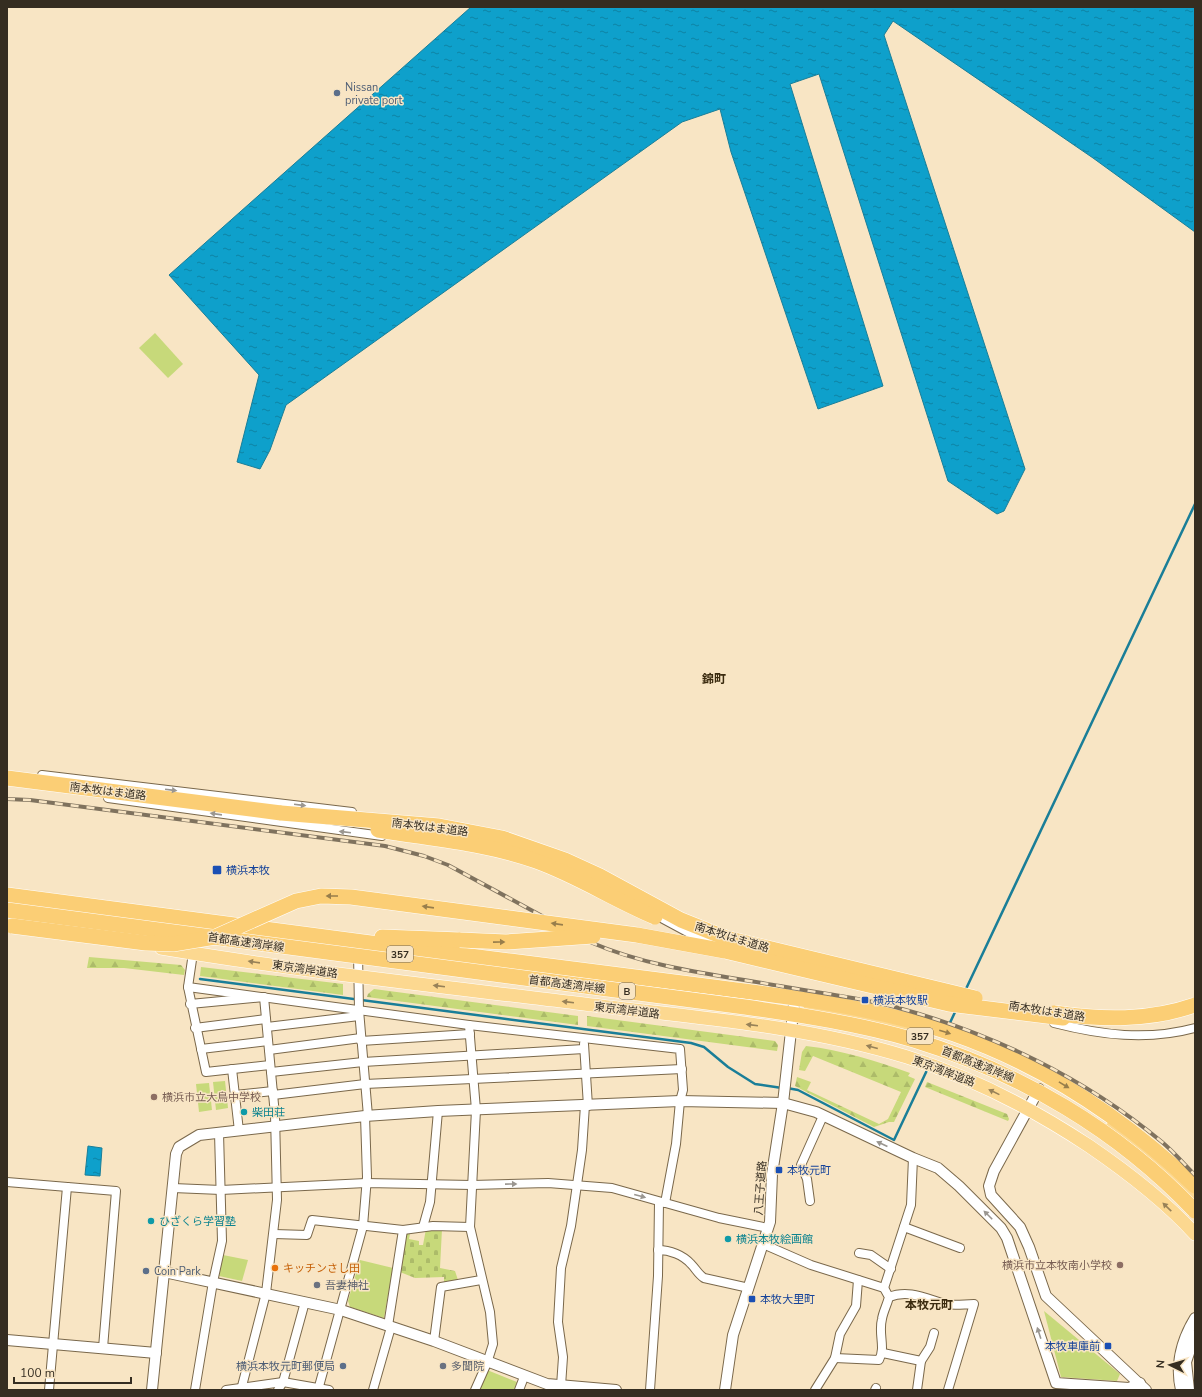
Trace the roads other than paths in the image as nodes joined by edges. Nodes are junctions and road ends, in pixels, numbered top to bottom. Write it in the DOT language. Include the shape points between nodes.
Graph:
graph roads {
  1 [pos="7,773"];
  2 [pos="7,778"];
  3 [pos="7,783"];
  4 [pos="281,813"];
  5 [pos="557,858"];
  6 [pos="7,895"];
  7 [pos="7,901"];
  8 [pos="7,910"];
  9 [pos="7,924"];
  10 [pos="331,939"];
  11 [pos="358,949"];
  12 [pos="193,953"];
  13 [pos="836,965"];
  14 [pos="357,976"];
  15 [pos="188,986"];
  16 [pos="264,998"];
  17 [pos="190,1004"];
  18 [pos="794,1004"];
  19 [pos="1195,1005"];
  20 [pos="1195,1009"];
  21 [pos="359,1013"];
  22 [pos="1062,1018"];
  23 [pos="267,1023"];
  24 [pos="195,1028"];
  25 [pos="1195,1028"];
  26 [pos="469,1030"];
  27 [pos="791,1030"];
  28 [pos="584,1039"];
  29 [pos="361,1040"];
  30 [pos="268,1041"];
  31 [pos="201,1049"];
  32 [pos="584,1049"];
  33 [pos="269,1050"];
  34 [pos="472,1056"];
  35 [pos="363,1062"];
  36 [pos="271,1068"];
  37 [pos="232,1069"];
  38 [pos="682,1069"];
  39 [pos="587,1073"];
  40 [pos="474,1078"];
  41 [pos="365,1084"];
  42 [pos="1039,1089"];
  43 [pos="273,1093"];
  44 [pos="235,1095"];
  45 [pos="680,1101"];
  46 [pos="783,1103"];
  47 [pos="587,1106"];
  48 [pos="476,1110"];
  49 [pos="1028,1110"];
  50 [pos="438,1111"];
  51 [pos="366,1116"];
  52 [pos="823,1116"];
  53 [pos="274,1126"];
  54 [pos="239,1131"];
  55 [pos="220,1133"];
  56 [pos="1136,1146"];
  57 [pos="913,1158"];
  58 [pos="7,1182"];
  59 [pos="366,1183"];
  60 [pos="431,1185"];
  61 [pos="472,1185"];
  62 [pos="66,1187"];
  63 [pos="277,1187"];
  64 [pos="577,1187"];
  65 [pos="1193,1187"];
  66 [pos="173,1188"];
  67 [pos="221,1190"];
  68 [pos="1195,1196"];
  69 [pos="810,1201"];
  70 [pos="662,1202"];
  71 [pos="1195,1211"];
  72 [pos="363,1226"];
  73 [pos="423,1226"];
  74 [pos="470,1227"];
  75 [pos="904,1227"];
  76 [pos="768,1228"];
  77 [pos="403,1230"];
  78 [pos="274,1234"];
  79 [pos="1195,1234"];
  80 [pos="763,1244"];
  81 [pos="960,1248"];
  82 [pos="658,1250"];
  83 [pos="859,1253"];
  84 [pos="890,1268"];
  85 [pos="164,1272"];
  86 [pos="481,1280"];
  87 [pos="858,1280"];
  88 [pos="213,1282"];
  89 [pos="749,1288"];
  90 [pos="884,1288"];
  91 [pos="266,1293"];
  92 [pos="889,1297"];
  93 [pos="305,1302"];
  94 [pos="341,1310"];
  95 [pos="1195,1318"];
  96 [pos="389,1327"];
  97 [pos="934,1334"];
  98 [pos="1195,1335"];
  99 [pos="7,1340"];
  100 [pos="434,1341"];
  101 [pos="54,1344"];
  102 [pos="103,1348"];
  103 [pos="883,1352"];
  104 [pos="156,1353"];
  105 [pos="835,1358"];
  106 [pos="921,1361"];
  107 [pos="488,1363"];
  108 [pos="524,1377"];
  109 [pos="283,1382"];
  110 [pos="561,1386"];
  111 [pos="1055,1387"];
  112 [pos="1143,1387"];
  113 [pos="318,1388"];
  114 [pos="242,1389"];
  115 [pos="574,1389"];
  116 [pos="49,1390"];
  117 [pos="152,1390"];
  118 [pos="194,1390"];
  119 [pos="226,1390"];
  120 [pos="278,1390"];
  121 [pos="329,1390"];
  122 [pos="373,1390"];
  123 [pos="474,1390"];
  124 [pos="519,1390"];
  125 [pos="616,1390"];
  126 [pos="650,1390"];
  127 [pos="725,1390"];
  128 [pos="815,1390"];
  129 [pos="916,1390"];
  130 [pos="948,1390"];
  131 [pos="1181,1390"];
  132 [pos="1189,1390"];
  1 -- 5 [label="street, one-way" via="99,781 456,825 510,835 541,846"];
  2 -- 4 [label="highway, 南本牧はま道路"];
  5 -- 3 [label="street, one-way" via="321,829"];
  4 -- 13 [label="highway, 南本牧はま道路, bridge" via="439,826 481,833 522,844 585,868 703,930 750,945"];
  4 -- 22 [label="highway, 南本牧はま道路, bridge" via="499,850 554,868 650,915 708,937 955,997"];
  5 -- 25 [label="street" via="597,879 676,928 710,940 1102,1033 1154,1036"];
  6 -- 10 [label="highway, 首都高速湾岸線 / B, bridge"];
  7 -- 11 [label="highway, 357"];
  8 -- 71 [label="highway, 首都高速湾岸線 / B, bridge" via="745,1006 833,1021 906,1038 982,1064 1053,1099 1122,1145"];
  9 -- 12 [label="highway, 東京湾岸道路 / 357"];
  22 -- 9 [label="highway, one-way, bridge" via="949,1004 732,952 668,940 351,897 321,896 296,901 215,937 174,944 82,936"];
  10 -- 13 [label="highway, one-way, bridge" via="391,936 492,942 625,936 707,945"];
  10 -- 65 [label="highway, 首都高速湾岸線 / B, one-way" via="790,997 917,1023 989,1048 1060,1083 1130,1129 1165,1158"];
  11 -- 14 [label="street"];
  11 -- 18 [label="highway, 357"];
  14 -- 12 [label="highway, 東京湾岸道路 / 357, one-way"];
  12 -- 15 [label="street"];
  13 -- 19 [label="highway, 南本牧はま道路, bridge" via="979,999 1088,1017 1138,1018"];
  14 -- 21 [label="street"];
  27 -- 14 [label="highway, 東京湾岸道路 / 357, one-way"];
  15 -- 16 [label="street"];
  15 -- 17 [label="street"];
  16 -- 17 [label="street"];
  16 -- 21 [label="street"];
  16 -- 23 [label="street"];
  17 -- 24 [label="street"];
  18 -- 27 [label="street, 八王子道路"];
  18 -- 42 [label="highway, 357" via="878,1022 909,1032 984,1061"];
  20 -- 22 [label="highway, 南本牧はま道路, bridge" via="1138,1021"];
  21 -- 23 [label="street"];
  21 -- 26 [label="street"];
  21 -- 29 [label="street"];
  23 -- 24 [label="street"];
  23 -- 30 [label="street"];
  24 -- 31 [label="street"];
  26 -- 28 [label="street"];
  26 -- 29 [label="street"];
  26 -- 34 [label="street"];
  27 -- 46 [label="street, 八王子道路"];
  49 -- 27 [label="highway, 東京湾岸道路 / 357, one-way" via="975,1083 928,1064 869,1046"];
  28 -- 32 [label="street"];
  28 -- 38 [label="street" via="680,1049"];
  29 -- 33 [label="street"];
  29 -- 35 [label="street"];
  30 -- 31 [label="street"];
  30 -- 33 [label="street"];
  31 -- 37 [label="street" via="206,1072"];
  32 -- 34 [label="street"];
  32 -- 39 [label="street"];
  33 -- 36 [label="street"];
  34 -- 35 [label="street"];
  34 -- 40 [label="street"];
  35 -- 36 [label="street"];
  35 -- 41 [label="street"];
  36 -- 37 [label="street"];
  36 -- 43 [label="street"];
  37 -- 44 [label="street"];
  38 -- 39 [label="street"];
  38 -- 45 [label="street" via="683,1090"];
  39 -- 40 [label="street"];
  39 -- 47 [label="street"];
  40 -- 41 [label="street"];
  40 -- 48 [label="street"];
  41 -- 43 [label="street"];
  41 -- 51 [label="street"];
  42 -- 49 [label="street"];
  42 -- 56 [label="highway, 357" via="1090,1116"];
  43 -- 44 [label="street"];
  43 -- 53 [label="street"];
  44 -- 54 [label="street"];
  45 -- 46 [label="street"];
  45 -- 47 [label="street"];
  45 -- 70 [label="street" via="676,1144"];
  46 -- 52 [label="street"];
  46 -- 76 [label="street, 八王子道路" via="772,1174"];
  47 -- 48 [label="street"];
  47 -- 64 [label="street"];
  48 -- 50 [label="street"];
  48 -- 61 [label="street"];
  79 -- 49 [label="highway, 東京湾岸道路 / 357, one-way" via="1162,1202 1117,1166 1077,1138"];
  49 -- 112 [label="street" via="994,1171 989,1189 991,1195 1026,1237 1046,1296"];
  50 -- 51 [label="street"];
  50 -- 60 [label="street"];
  51 -- 53 [label="street"];
  51 -- 59 [label="street"];
  57 -- 52 [label="street, one-way"];
  52 -- 69 [label="street" via="801,1165 807,1179"];
  53 -- 54 [label="street"];
  53 -- 63 [label="street"];
  54 -- 55 [label="street"];
  55 -- 66 [label="street" via="198,1135 179,1147"];
  55 -- 67 [label="street"];
  56 -- 65 [label="street" via="1168,1166"];
  56 -- 68 [label="highway, 357"];
  57 -- 75 [label="street" via="911,1205"];
  111 -- 57 [label="street, one-way" via="1014,1257 1001,1228 944,1172 932,1164"];
  58 -- 62 [label="street"];
  59 -- 60 [label="street"];
  59 -- 63 [label="street"];
  59 -- 72 [label="street"];
  60 -- 61 [label="street"];
  60 -- 73 [label="street" via="430,1202"];
  61 -- 64 [label="street, one-way" via="548,1183"];
  61 -- 74 [label="street"];
  62 -- 101 [label="street"];
  62 -- 102 [label="street" via="116,1191"];
  63 -- 67 [label="street"];
  63 -- 78 [label="street"];
  64 -- 70 [label="street, one-way" via="612,1188"];
  64 -- 110 [label="street" via="571,1226 560,1268 558,1322 563,1357"];
  66 -- 67 [label="street"];
  66 -- 85 [label="street"];
  67 -- 88 [label="street" via="222,1241"];
  70 -- 76 [label="street"];
  70 -- 82 [label="street"];
  72 -- 77 [label="street"];
  72 -- 78 [label="street" via="312,1220 307,1235"];
  72 -- 94 [label="street"];
  73 -- 74 [label="street"];
  73 -- 77 [label="street"];
  74 -- 86 [label="street"];
  75 -- 81 [label="street"];
  75 -- 84 [label="street"];
  76 -- 80 [label="street, 八王子道路"];
  77 -- 96 [label="street"];
  78 -- 91 [label="street"];
  80 -- 87 [label="street" via="811,1265"];
  80 -- 89 [label="street, 八王子道路"];
  82 -- 89 [label="street" via="680,1256 704,1278"];
  82 -- 126 [label="street"];
  83 -- 84 [label="street" via="871,1256"];
  84 -- 90 [label="street"];
  85 -- 88 [label="street"];
  85 -- 104 [label="street"];
  86 -- 100 [label="street" via="441,1287"];
  86 -- 107 [label="street" via="490,1312 493,1344"];
  87 -- 90 [label="street"];
  87 -- 105 [label="street" via="856,1306 840,1334"];
  88 -- 91 [label="street"];
  88 -- 118 [label="street"];
  89 -- 127 [label="street, 八王子道路" via="730,1345"];
  90 -- 92 [label="street"];
  91 -- 93 [label="street"];
  91 -- 114 [label="street"];
  92 -- 103 [label="street" via="882,1319"];
  92 -- 130 [label="street" via="896,1294 923,1295 947,1304 974,1304"];
  93 -- 94 [label="street"];
  93 -- 109 [label="street"];
  94 -- 96 [label="street"];
  94 -- 113 [label="street"];
  95 -- 131 [label="street" via="1181,1349 1178,1373"];
  96 -- 100 [label="street"];
  96 -- 122 [label="street"];
  97 -- 106 [label="street" via="930,1348"];
  98 -- 132 [label="street" via="1186,1362"];
  99 -- 101 [label="street"];
  100 -- 107 [label="street"];
  101 -- 102 [label="street"];
  101 -- 116 [label="street"];
  102 -- 104 [label="street"];
  103 -- 105 [label="street" via="880,1360"];
  103 -- 106 [label="street"];
  104 -- 117 [label="street"];
  105 -- 128 [label="street"];
  106 -- 129 [label="street"];
  107 -- 108 [label="street"];
  107 -- 123 [label="street"];
  108 -- 110 [label="street"];
  108 -- 124 [label="street"];
  109 -- 113 [label="street"];
  109 -- 114 [label="street"];
  109 -- 120 [label="street"];
  110 -- 115 [label="street"];
  111 -- 112 [label="street"];
  113 -- 121 [label="street"];
  114 -- 119 [label="street"];
  115 -- 125 [label="street"];
}
